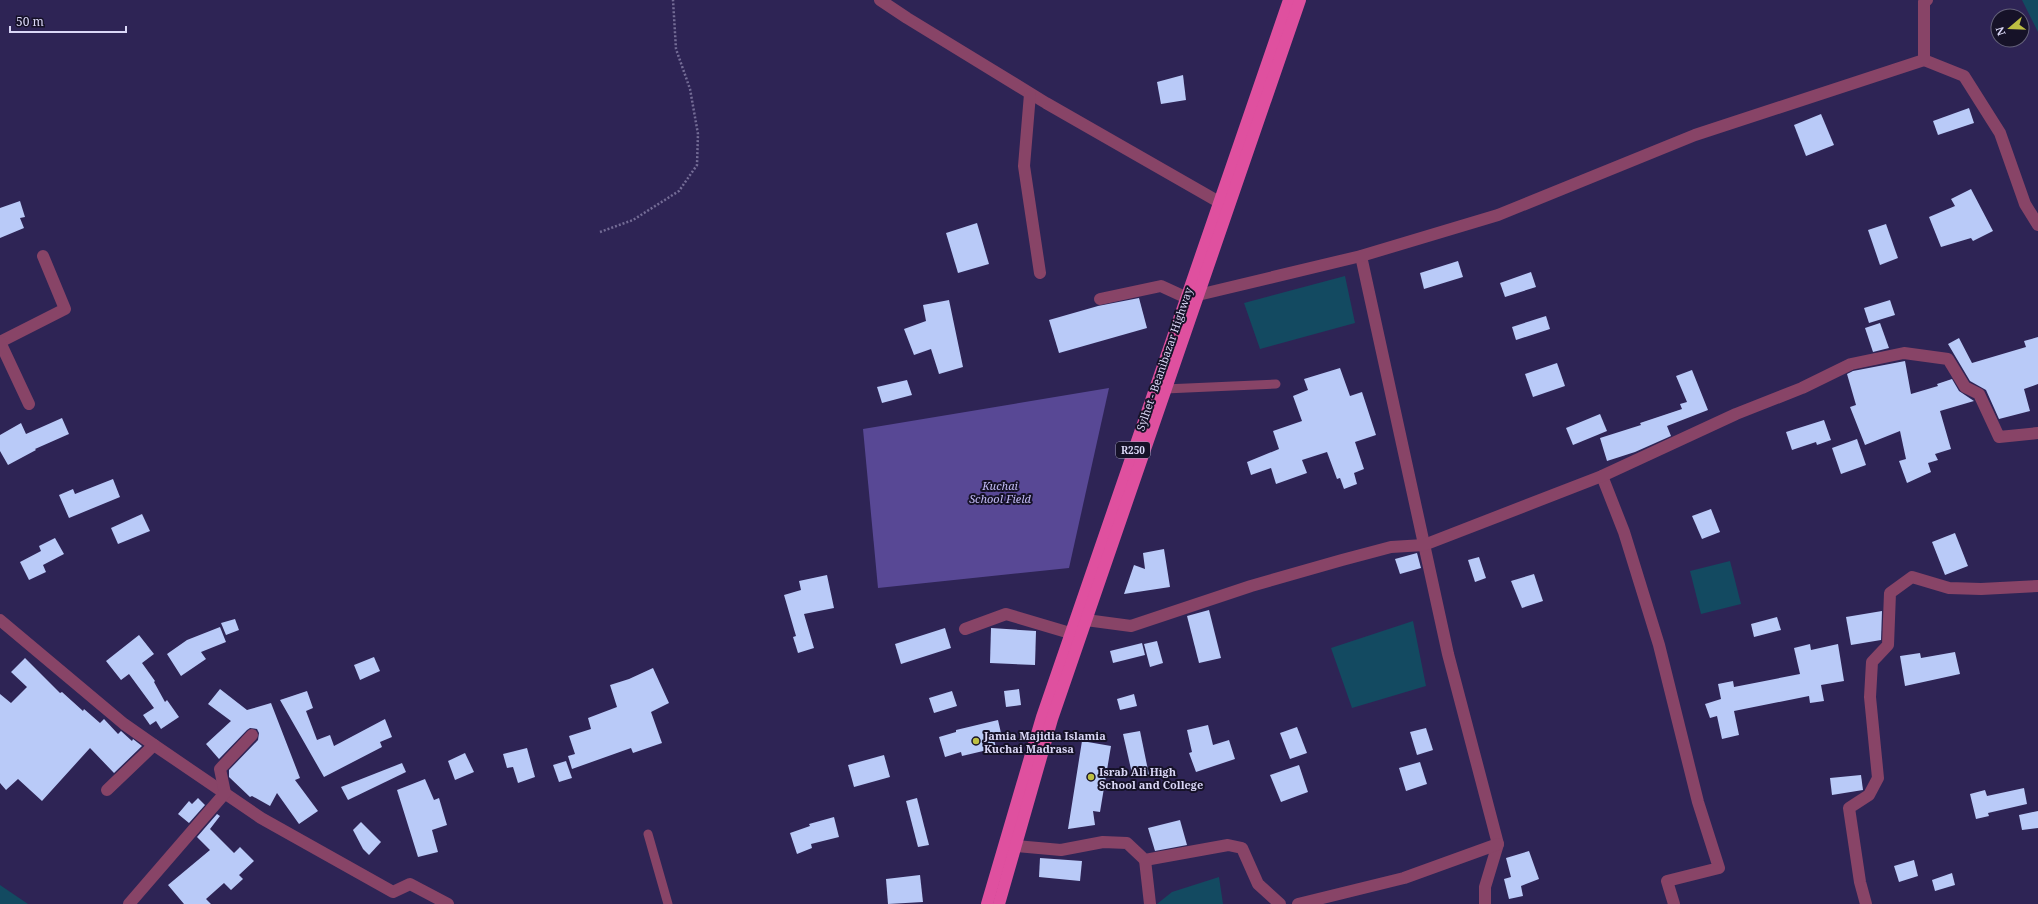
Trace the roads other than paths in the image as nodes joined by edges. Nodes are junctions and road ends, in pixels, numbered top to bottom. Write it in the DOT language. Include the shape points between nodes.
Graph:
graph roads {
  1 [pos="880,0"];
  2 [pos="1289,0"];
  3 [pos="1300,0"];
  4 [pos="1927,0"];
  5 [pos="1924,60"];
  6 [pos="1030,94"];
  7 [pos="1219,202"];
  8 [pos="2038,225"];
  9 [pos="43,256"];
  10 [pos="1361,256"];
  11 [pos="1040,272"];
  12 [pos="1198,295"];
  13 [pos="1185,297"];
  14 [pos="1100,298"];
  15 [pos="0,342"];
  16 [pos="1276,384"];
  17 [pos="1165,389"];
  18 [pos="29,404"];
  19 [pos="2038,433"];
  20 [pos="1602,476"];
  21 [pos="1424,545"];
  22 [pos="2038,586"];
  23 [pos="0,620"];
  24 [pos="1086,620"];
  25 [pos="965,629"];
  26 [pos="1070,633"];
  27 [pos="252,736"];
  28 [pos="154,745"];
  29 [pos="108,790"];
  30 [pos="225,793"];
  31 [pos="648,834"];
  32 [pos="1498,844"];
  33 [pos="1016,846"];
  34 [pos="1145,860"];
  35 [pos="129,904"];
  36 [pos="448,904"];
  37 [pos="668,904"];
  38 [pos="987,904"];
  39 [pos="999,904"];
  40 [pos="1150,904"];
  41 [pos="1280,904"];
  42 [pos="1298,904"];
  43 [pos="1486,904"];
  44 [pos="1674,904"];
  45 [pos="1866,904"];
  1 -- 6 [label="street"];
  2 -- 7 [label="main road, Sylhet - Beanibazar Highway / R250"];
  3 -- 12 [label="main road, Sylhet - Beanibazar Highway / R250"];
  4 -- 5 [label="street" via="1924,2"];
  5 -- 8 [label="street" via="1964,76 2000,133 2025,204"];
  5 -- 10 [label="street" via="1695,135 1498,215"];
  6 -- 7 [label="street"];
  6 -- 11 [label="street" via="1024,166"];
  7 -- 13 [label="main road, Sylhet - Beanibazar Highway / R250"];
  9 -- 15 [label="street" via="65,309"];
  10 -- 12 [label="street"];
  10 -- 21 [label="street"];
  12 -- 17 [label="main road, Sylhet - Beanibazar Highway / R250"];
  13 -- 14 [label="street" via="1161,286"];
  13 -- 26 [label="main road, Sylhet - Beanibazar Highway / R250"];
  15 -- 18 [label="street"];
  16 -- 17 [label="lane"];
  17 -- 24 [label="main road, Sylhet - Beanibazar Highway / R250"];
  19 -- 20 [label="street" via="1999,437 1979,394 1965,387 1948,359 1904,353 1850,364 1802,388 1736,414"];
  20 -- 21 [label="street"];
  20 -- 44 [label="street" via="1624,532 1659,645 1698,802 1719,868 1667,881"];
  21 -- 24 [label="street" via="1390,547 1334,562 1251,586 1131,626"];
  21 -- 32 [label="street" via="1448,654"];
  22 -- 45 [label="street" via="1949,588 1912,577 1890,593 1888,645 1872,662 1870,698 1878,778 1869,795 1849,808 1860,882"];
  23 -- 28 [label="street" via="124,724"];
  24 -- 33 [label="main road, Sylhet - Beanibazar Highway / R250" via="1052,720"];
  25 -- 26 [label="street" via="1006,614"];
  26 -- 38 [label="main road, Sylhet - Beanibazar Highway / R250" via="1042,717"];
  27 -- 30 [label="street" via="220,769"];
  28 -- 29 [label="street"];
  28 -- 30 [label="street"];
  30 -- 35 [label="street"];
  30 -- 36 [label="street" via="261,818 393,892 410,884"];
  31 -- 37 [label="lane"];
  32 -- 42 [label="street" via="1404,878"];
  32 -- 43 [label="street" via="1485,887"];
  33 -- 34 [label="street" via="1061,850 1103,842 1127,843"];
  33 -- 39 [label="main road, Sylhet - Beanibazar Highway / R250"];
  34 -- 40 [label="street"];
  34 -- 41 [label="street" via="1228,845 1242,848 1258,884"];
}
